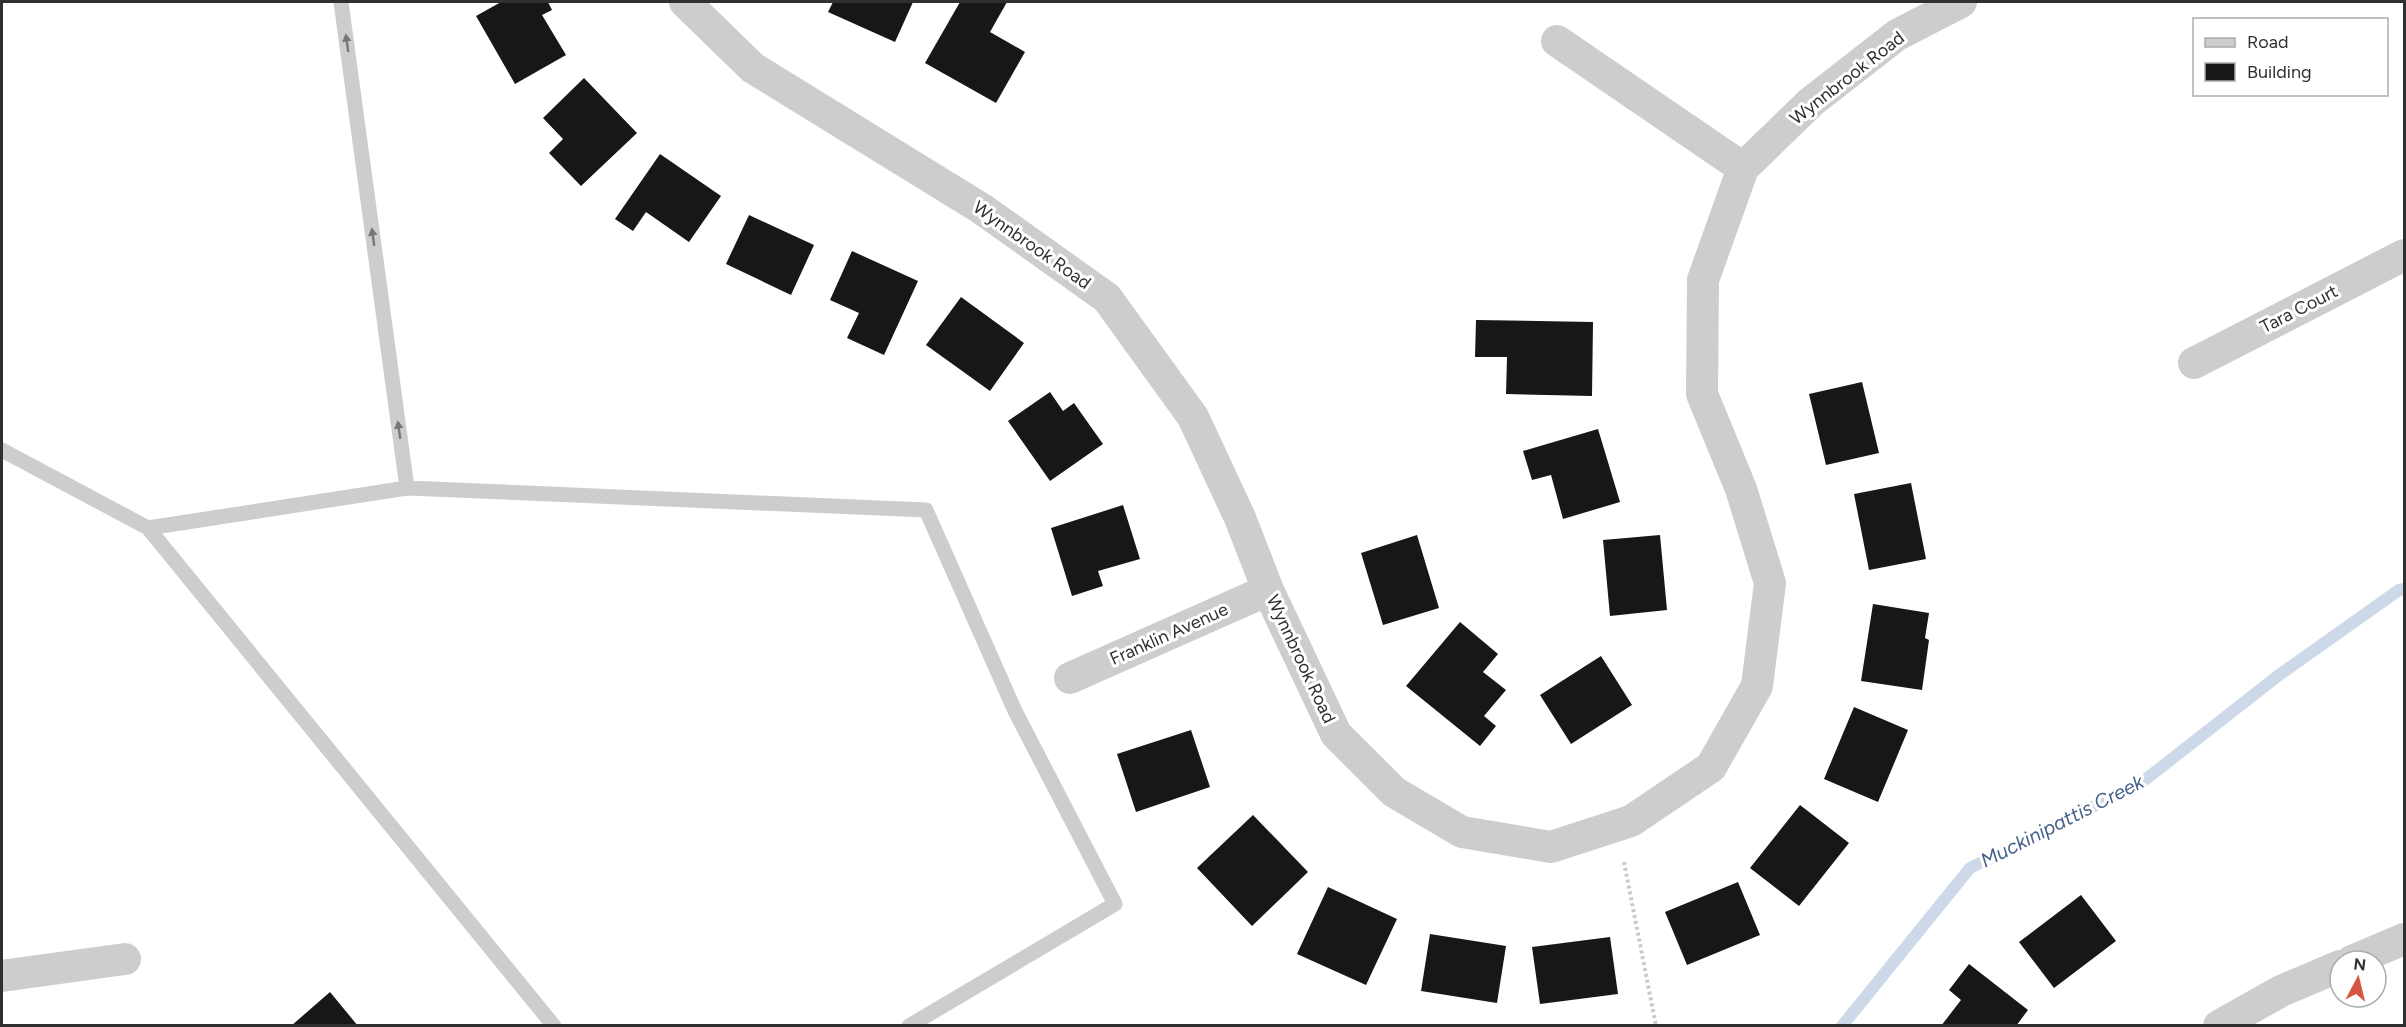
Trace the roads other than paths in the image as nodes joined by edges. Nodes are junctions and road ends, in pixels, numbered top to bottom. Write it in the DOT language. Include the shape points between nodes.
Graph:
graph roads {
  1 [pos="341,2"];
  2 [pos="685,2"];
  3 [pos="1961,2"];
  4 [pos="1557,40"];
  5 [pos="1743,168"];
  6 [pos="2404,255"];
  7 [pos="2194,363"];
  8 [pos="3,453"];
  9 [pos="407,488"];
  10 [pos="148,528"];
  11 [pos="1268,590"];
  12 [pos="1070,678"];
  13 [pos="2404,939"];
  14 [pos="2380,949"];
  15 [pos="124,959"];
  16 [pos="2328,971"];
  17 [pos="2,976"];
  18 [pos="554,1026"];
  19 [pos="909,1026"];
  20 [pos="2219,1026"];
  9 -- 1 [label="lane, one-way"];
  2 -- 11 [label="street, Wynnbrook Road" via="753,68 982,209 1107,298 1193,417"];
  3 -- 5 [label="street, Wynnbrook Road" via="1897,35 1811,102"];
  4 -- 5 [label="street"];
  5 -- 11 [label="street, Wynnbrook Road" via="1703,280 1702,394 1741,489 1770,584 1757,686 1711,767 1631,821 1551,847 1462,832 1394,792 1336,735"];
  6 -- 7 [label="street, Tara Court"];
  8 -- 10 [label="lane"];
  9 -- 10 [label="lane"];
  9 -- 19 [label="lane" via="926,510 1015,711 1115,904"];
  10 -- 18 [label="lane"];
  11 -- 12 [label="street, Franklin Avenue"];
  13 -- 14 [label="street"];
  15 -- 17 [label="street"];
  16 -- 20 [label="street" via="2281,991"];
}
